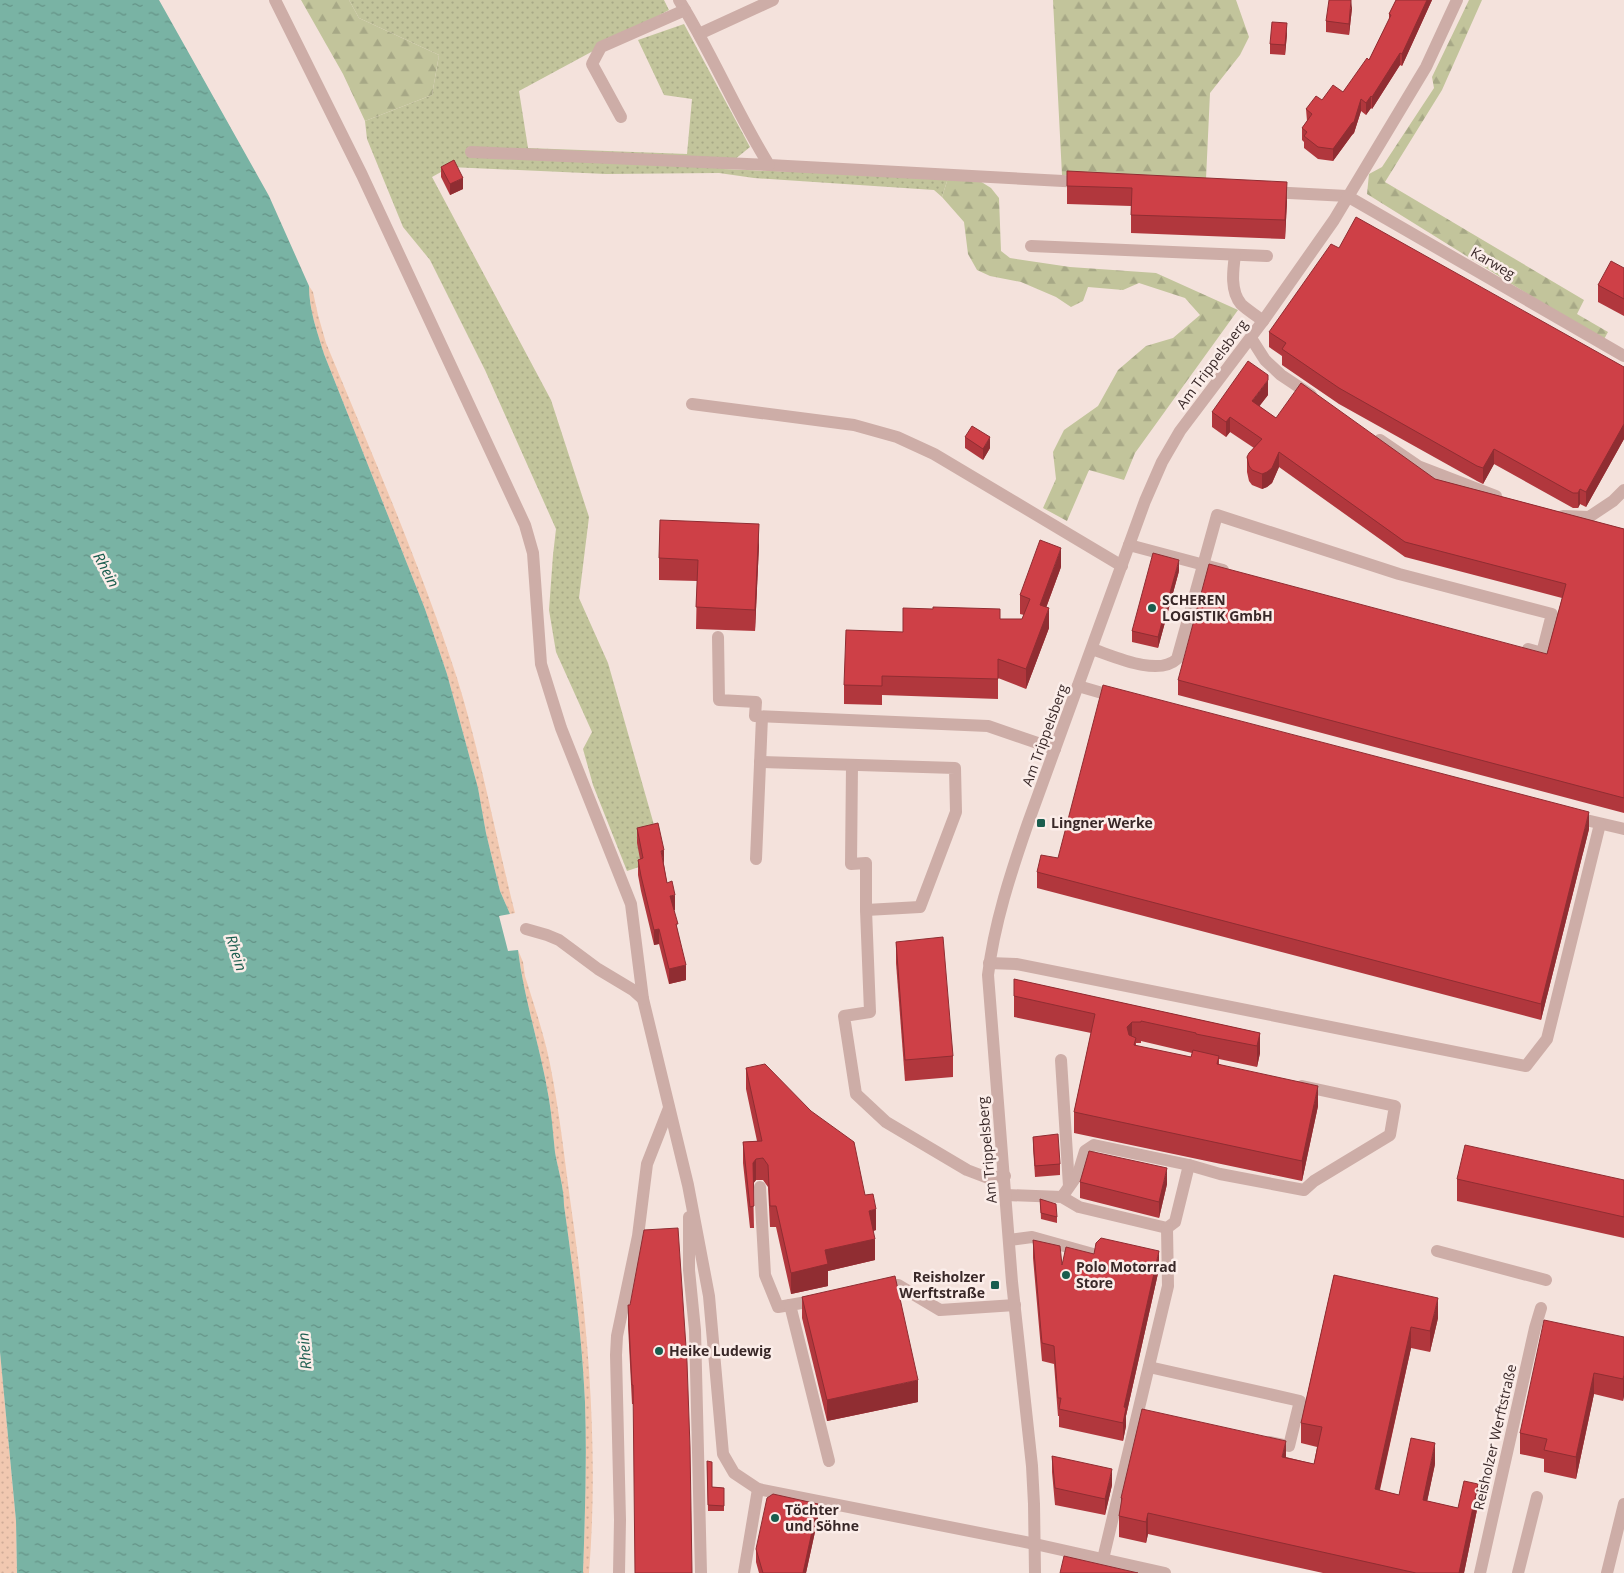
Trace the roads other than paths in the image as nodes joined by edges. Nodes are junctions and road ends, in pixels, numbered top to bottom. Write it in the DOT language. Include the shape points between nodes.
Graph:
graph roads {
  1 [pos="274,0"];
  2 [pos="773,0"];
  3 [pos="1457,0"];
  4 [pos="682,5"];
  5 [pos="699,34"];
  6 [pos="621,117"];
  7 [pos="471,152"];
  8 [pos="770,165"];
  9 [pos="1090,182"];
  10 [pos="1258,192"];
  11 [pos="1347,196"];
  12 [pos="1031,246"];
  13 [pos="1235,255"];
  14 [pos="1266,256"];
  15 [pos="1263,321"];
  16 [pos="1251,338"];
  17 [pos="1624,356"];
  18 [pos="1318,400"];
  19 [pos="692,404"];
  20 [pos="1368,433"];
  21 [pos="1624,490"];
  22 [pos="1508,500"];
  23 [pos="1555,514"];
  24 [pos="1129,546"];
  25 [pos="1203,565"];
  26 [pos="1122,566"];
  27 [pos="1232,573"];
  28 [pos="718,637"];
  29 [pos="1513,646"];
  30 [pos="1092,649"];
  31 [pos="1078,686"];
  32 [pos="1128,700"];
  33 [pos="762,717"];
  34 [pos="1055,749"];
  35 [pos="760,762"];
  36 [pos="852,765"];
  37 [pos="1562,814"];
  38 [pos="1600,824"];
  39 [pos="1624,829"];
  40 [pos="756,859"];
  41 [pos="866,910"];
  42 [pos="526,929"];
  43 [pos="989,963"];
  44 [pos="643,999"];
  45 [pos="1061,1060"];
  46 [pos="1289,1083"];
  47 [pos="669,1108"];
  48 [pos="1188,1166"];
  49 [pos="1005,1176"];
  50 [pos="688,1184"];
  51 [pos="1068,1186"];
  52 [pos="760,1187"];
  53 [pos="1006,1195"];
  54 [pos="1062,1197"];
  55 [pos="1167,1228"];
  56 [pos="1010,1240"];
  57 [pos="1437,1251"];
  58 [pos="1092,1254"];
  59 [pos="1546,1280"];
  60 [pos="869,1290"];
  61 [pos="829,1297"];
  62 [pos="790,1304"];
  63 [pos="1015,1305"];
  64 [pos="1541,1308"];
  65 [pos="1149,1367"];
  66 [pos="1261,1440"];
  67 [pos="829,1461"];
  68 [pos="758,1489"];
  69 [pos="1537,1497"];
  70 [pos="1624,1504"];
  71 [pos="1035,1544"];
  72 [pos="1103,1559"];
  73 [pos="620,1573"];
  74 [pos="701,1573"];
  75 [pos="744,1573"];
  76 [pos="1034,1573"];
  77 [pos="1165,1573"];
  78 [pos="1480,1573"];
  79 [pos="1518,1573"];
  80 [pos="1607,1573"];
  1 -- 44 [label="street" via="362,176 525,526 532,553 541,664 561,728 630,904"];
  2 -- 5 [label="street"];
  3 -- 11 [label="street, Am Trippelsberg" via="1426,67"];
  4 -- 5 [label="street"];
  4 -- 6 [label="street" via="601,47 592,64"];
  5 -- 8 [label="street"];
  7 -- 8 [label="street"];
  8 -- 9 [label="street"];
  10 -- 11 [label="street"];
  11 -- 15 [label="street, Am Trippelsberg" via="1334,220"];
  11 -- 17 [label="street, Karweg"];
  12 -- 13 [label="street"];
  13 -- 14 [label="street"];
  13 -- 15 [label="street" via="1232,275 1238,298"];
  15 -- 16 [label="street, Am Trippelsberg"];
  16 -- 18 [label="street" via="1265,360 1281,375"];
  16 -- 24 [label="street, Am Trippelsberg" via="1176,439 1155,478"];
  19 -- 26 [label="street" via="854,425 897,437 934,454"];
  20 -- 22 [label="street" via="1418,466"];
  21 -- 23 [label="street" via="1614,501 1589,517"];
  24 -- 25 [label="street"];
  24 -- 26 [label="street, Am Trippelsberg"];
  25 -- 27 [label="street"];
  25 -- 29 [label="street" via="1218,515 1399,574 1552,614 1542,653"];
  25 -- 30 [label="street" via="1174,662 1156,668"];
  26 -- 30 [label="street, Am Trippelsberg"];
  28 -- 33 [label="street" via="719,700 756,702 755,716"];
  30 -- 31 [label="street, Am Trippelsberg"];
  31 -- 32 [label="street"];
  31 -- 34 [label="street, Am Trippelsberg"];
  33 -- 34 [label="street" via="988,726"];
  33 -- 35 [label="street"];
  34 -- 43 [label="street, Am Trippelsberg" via="1016,860"];
  35 -- 36 [label="street"];
  35 -- 40 [label="street"];
  36 -- 41 [label="street" via="851,864 866,863"];
  36 -- 41 [label="street" via="955,768 956,812 920,908"];
  37 -- 38 [label="street"];
  38 -- 39 [label="street"];
  38 -- 43 [label="street" via="1547,1039 1526,1066 1016,964"];
  41 -- 49 [label="street" via="870,1012 844,1016 856,1094 886,1122 967,1170 988,1178"];
  42 -- 44 [label="street" via="559,940"];
  43 -- 49 [label="street, Am Trippelsberg"];
  44 -- 47 [label="street"];
  45 -- 51 [label="street"];
  46 -- 48 [label="street" via="1395,1106 1390,1135 1304,1190"];
  47 -- 50 [label="street"];
  47 -- 73 [label="street" via="647,1164 638,1236 617,1336"];
  48 -- 51 [label="street" via="1094,1145 1085,1151 1078,1174"];
  48 -- 55 [label="street" via="1175,1222"];
  49 -- 53 [label="street, Am Trippelsberg"];
  50 -- 68 [label="street" via="709,1296 723,1454 734,1473"];
  50 -- 74 [label="street"];
  51 -- 54 [label="street"];
  52 -- 62 [label="street" via="766,1275 778,1307"];
  53 -- 54 [label="street"];
  53 -- 56 [label="street, Am Trippelsberg"];
  54 -- 55 [label="street" via="1079,1207"];
  55 -- 65 [label="street" via="1168,1286"];
  56 -- 58 [label="street" via="1032,1238"];
  56 -- 63 [label="street, Am Trippelsberg"];
  57 -- 59 [label="street"];
  60 -- 63 [label="street" via="898,1285 940,1310"];
  61 -- 62 [label="street"];
  62 -- 67 [label="street"];
  63 -- 71 [label="street, Am Trippelsberg" via="1032,1466"];
  64 -- 78 [label="street, Reisholzer Werftstraße"];
  65 -- 66 [label="street" via="1300,1401 1289,1446"];
  65 -- 72 [label="street" via="1142,1415"];
  68 -- 71 [label="street"];
  68 -- 75 [label="street"];
  69 -- 79 [label="street"];
  70 -- 80 [label="street"];
  71 -- 72 [label="street"];
  71 -- 76 [label="street, Am Trippelsberg"];
  72 -- 77 [label="street"];
}
